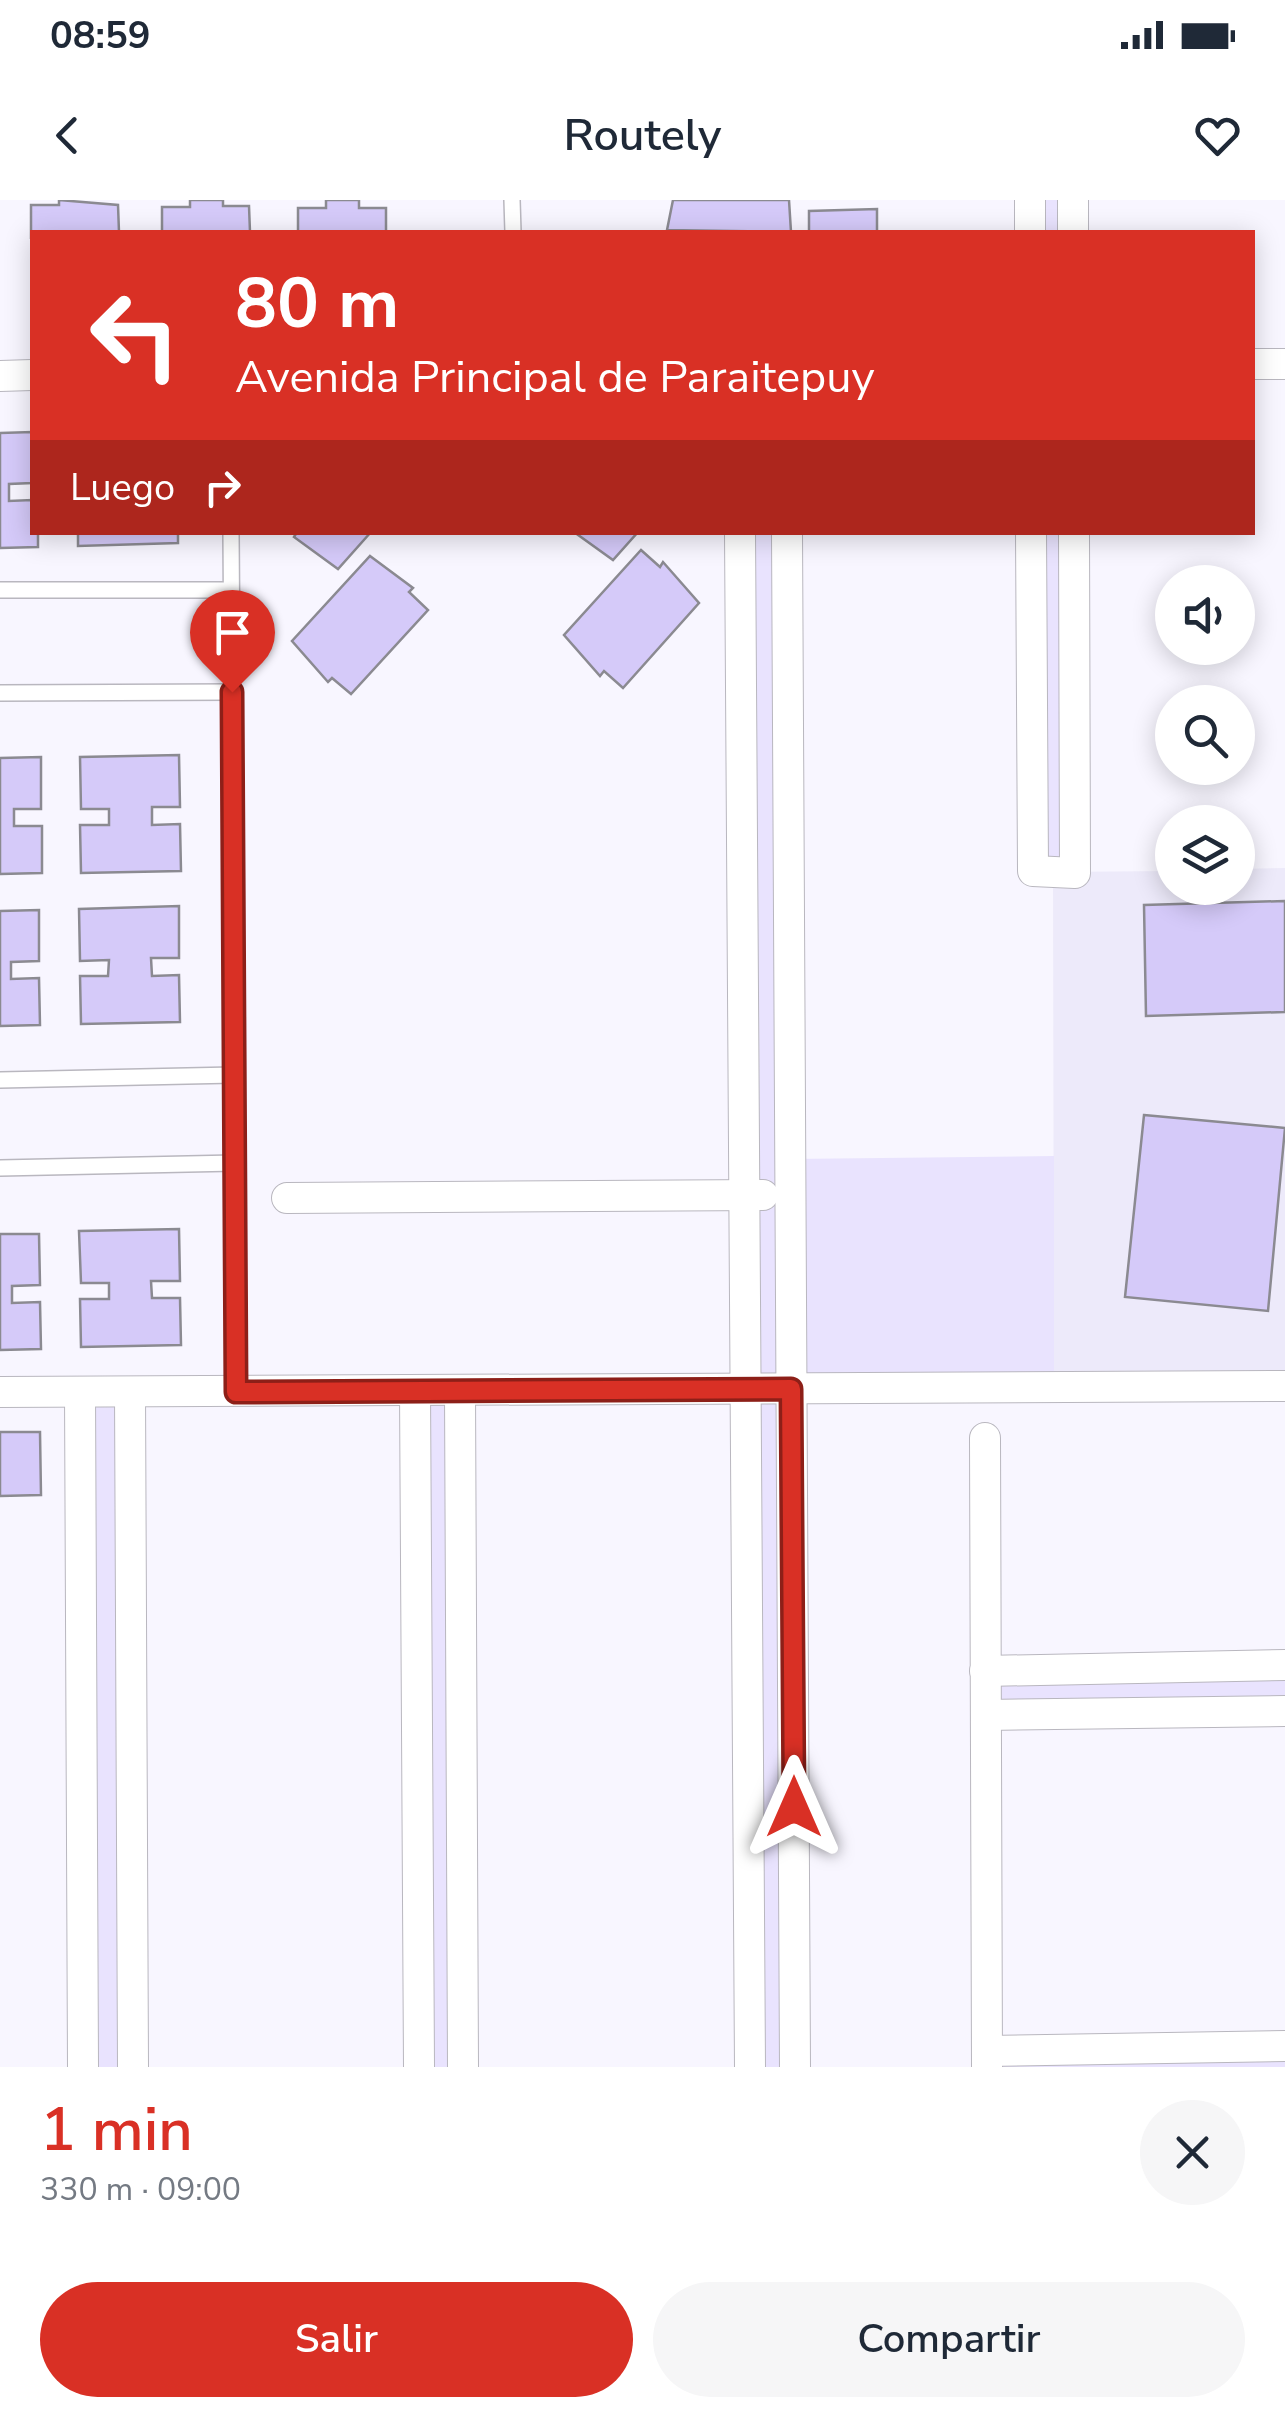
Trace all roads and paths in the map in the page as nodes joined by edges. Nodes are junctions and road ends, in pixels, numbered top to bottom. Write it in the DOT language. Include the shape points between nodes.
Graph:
graph roads {
  1 [pos="512,200"];
  2 [pos="1030,200"];
  3 [pos="1073,200"];
  4 [pos="512,230"];
  5 [pos="1030,230"];
  6 [pos="1073,230"];
  7 [pos="1255,364"];
  8 [pos="1285,364"];
  9 [pos="30,375"];
  10 [pos="0,376"];
  11 [pos="231,535"];
  12 [pos="740,535"];
  13 [pos="787,535"];
  14 [pos="1032,535"];
  15 [pos="1074,535"];
  16 [pos="0,590"];
  17 [pos="231,590"];
  18 [pos="232,692"];
  19 [pos="0,693"];
  20 [pos="789,872"];
  21 [pos="742,874"];
  22 [pos="234,1076"];
  23 [pos="0,1080"];
  24 [pos="235,1163"];
  25 [pos="0,1168"];
  26 [pos="744,1195"];
  27 [pos="790,1196"];
  28 [pos="288,1198"];
  29 [pos="1285,1386"];
  30 [pos="746,1389"];
  31 [pos="791,1389"];
  32 [pos="415,1391"];
  33 [pos="460,1391"];
  34 [pos="0,1392"];
  35 [pos="80,1392"];
  36 [pos="130,1392"];
  37 [pos="236,1392"];
  38 [pos="984,1438"];
  39 [pos="1285,1666"];
  40 [pos="986,1671"];
  41 [pos="1285,1710"];
  42 [pos="986,1715"];
  43 [pos="462,1865"];
  44 [pos="418,1867"];
  45 [pos="132,1875"];
  46 [pos="82,1877"];
  47 [pos="794,1884"];
  48 [pos="748,1886"];
  49 [pos="1285,2046"];
  50 [pos="986,2059"];
  51 [pos="83,2067"];
  52 [pos="133,2067"];
  53 [pos="418,2067"];
  54 [pos="463,2067"];
  55 [pos="750,2067"];
  56 [pos="795,2067"];
  1 -- 4 [label="lane"];
  2 -- 5 [label="street"];
  3 -- 6 [label="street"];
  7 -- 8 [label="street"];
  9 -- 10 [label="street"];
  11 -- 17 [label="lane"];
  12 -- 21 [label="street"];
  13 -- 20 [label="street"];
  14 -- 15 [label="street" via="1033,872 1075,873"];
  16 -- 17 [label="lane"];
  17 -- 18 [label="lane"];
  18 -- 19 [label="lane"];
  18 -- 22 [label="lane"];
  20 -- 21 [label="street"];
  20 -- 27 [label="street"];
  21 -- 26 [label="street"];
  22 -- 23 [label="lane"];
  22 -- 24 [label="lane"];
  24 -- 25 [label="lane"];
  24 -- 37 [label="lane"];
  26 -- 27 [label="street"];
  26 -- 28 [label="street"];
  26 -- 30 [label="street"];
  27 -- 31 [label="street"];
  29 -- 31 [label="street"];
  30 -- 31 [label="street"];
  30 -- 33 [label="street"];
  30 -- 48 [label="street"];
  31 -- 47 [label="street"];
  32 -- 33 [label="street"];
  32 -- 37 [label="street"];
  32 -- 44 [label="street"];
  33 -- 43 [label="street"];
  34 -- 35 [label="street"];
  35 -- 36 [label="street"];
  35 -- 46 [label="street"];
  36 -- 37 [label="street"];
  36 -- 45 [label="street"];
  38 -- 40 [label="street"];
  39 -- 40 [label="street"];
  40 -- 42 [label="street"];
  41 -- 42 [label="street"];
  42 -- 50 [label="street"];
  43 -- 44 [label="street"];
  43 -- 54 [label="street"];
  44 -- 53 [label="street"];
  45 -- 46 [label="street"];
  45 -- 52 [label="street"];
  46 -- 51 [label="street"];
  47 -- 48 [label="street"];
  47 -- 56 [label="street"];
  48 -- 55 [label="street"];
  49 -- 50 [label="street"];
}
